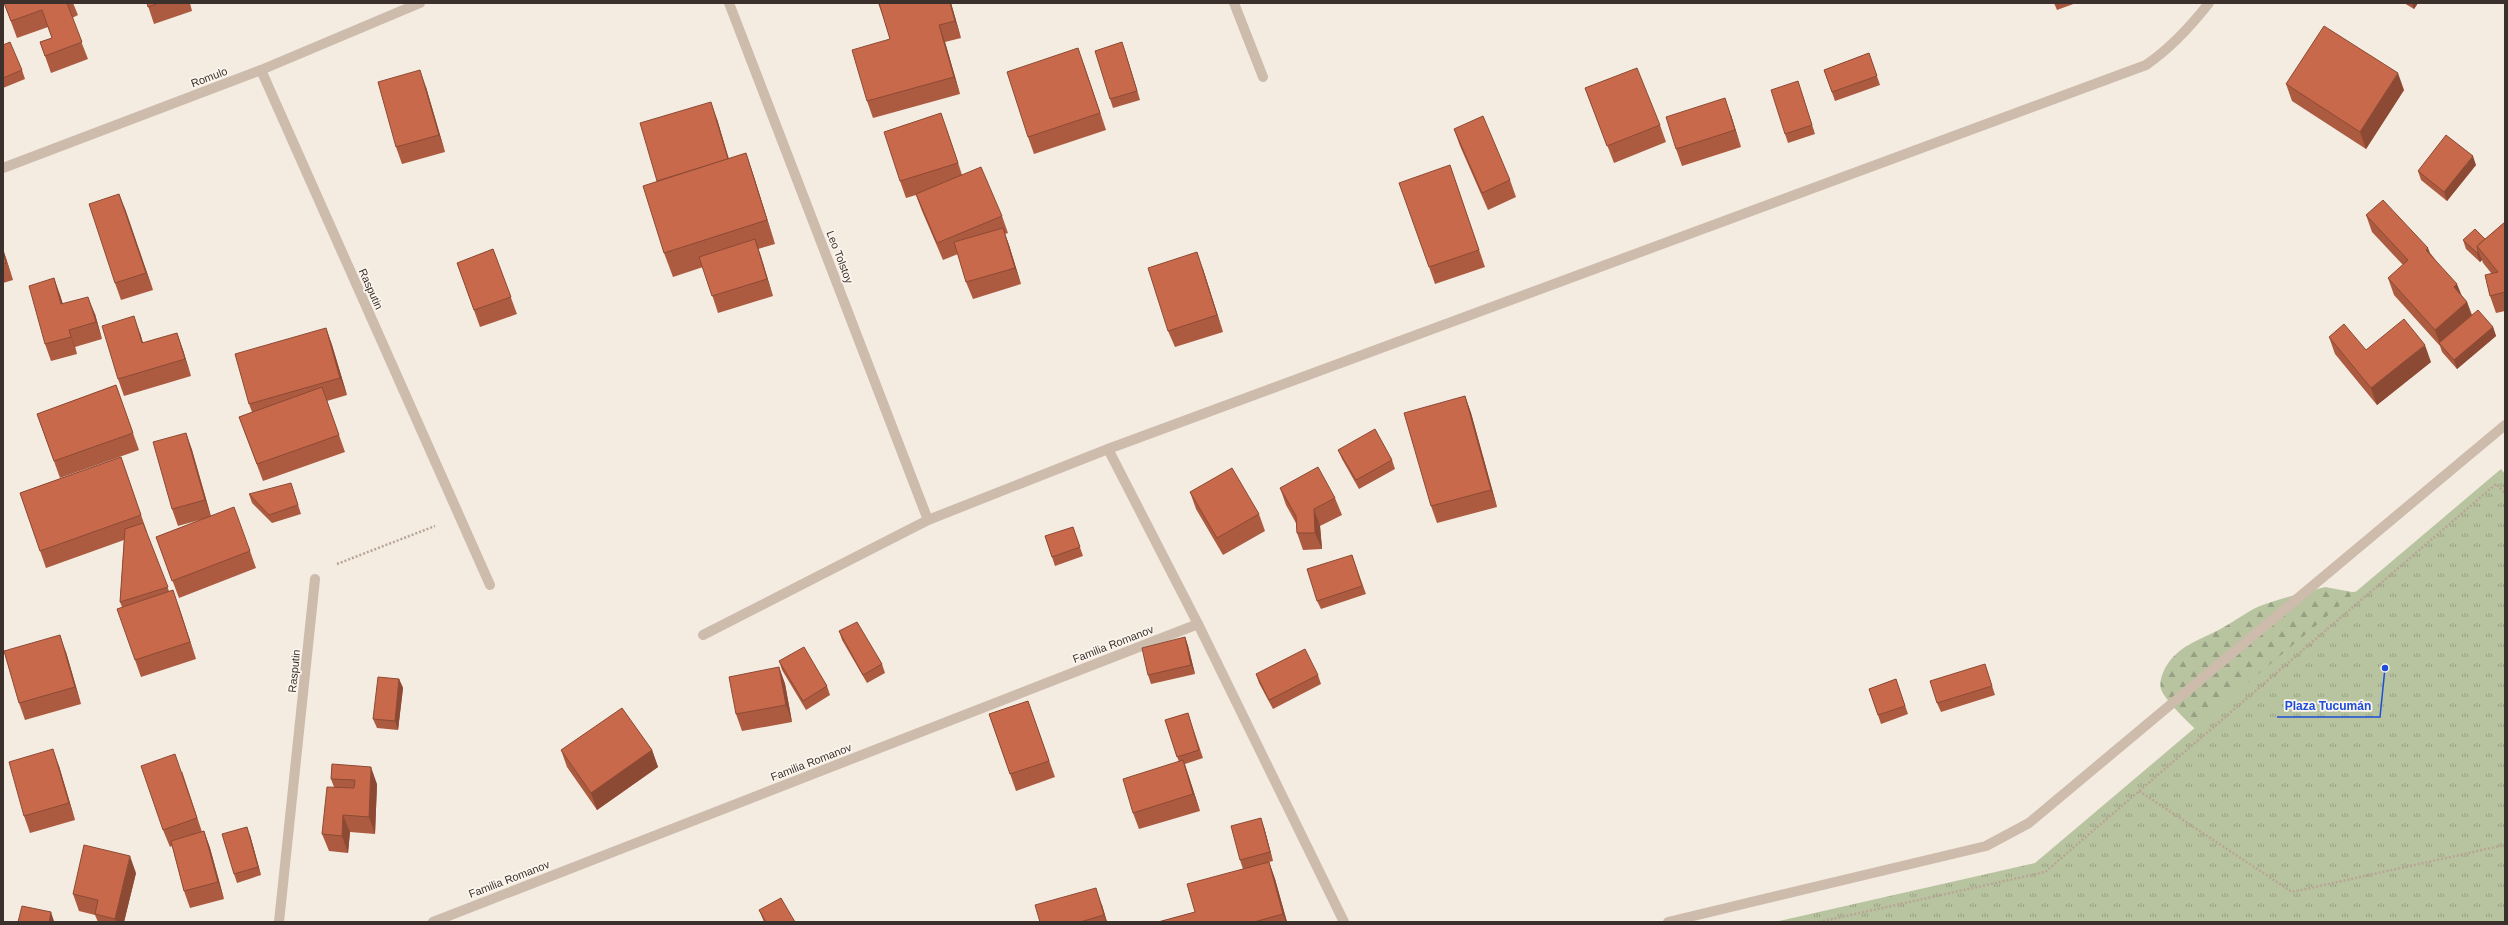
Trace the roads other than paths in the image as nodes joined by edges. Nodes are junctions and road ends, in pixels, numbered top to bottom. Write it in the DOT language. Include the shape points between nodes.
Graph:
graph roads {
  1 [pos="420,3"];
  2 [pos="729,3"];
  3 [pos="1234,3"];
  4 [pos="2210,3"];
  5 [pos="261,70"];
  6 [pos="1263,77"];
  7 [pos="3,168"];
  8 [pos="2504,428"];
  9 [pos="1108,449"];
  10 [pos="928,520"];
  11 [pos="315,579"];
  12 [pos="490,585"];
  13 [pos="1198,624"];
  14 [pos="703,635"];
  15 [pos="279,922"];
  16 [pos="433,922"];
  17 [pos="1344,922"];
  18 [pos="1668,922"];
  1 -- 5 [label="street, Romulo"];
  2 -- 10 [label="street, Leo Tolstoy"];
  3 -- 6 [label="street"];
  4 -- 9 [label="street" via="2182,35 2146,65"];
  5 -- 7 [label="street, Romulo"];
  5 -- 12 [label="street, Rasputin"];
  8 -- 18 [label="street" via="2029,823 1986,846"];
  9 -- 10 [label="street"];
  9 -- 13 [label="street"];
  10 -- 14 [label="street"];
  11 -- 15 [label="street, Rasputin"];
  13 -- 16 [label="street, Familia Romanov"];
  13 -- 17 [label="street"];
}
